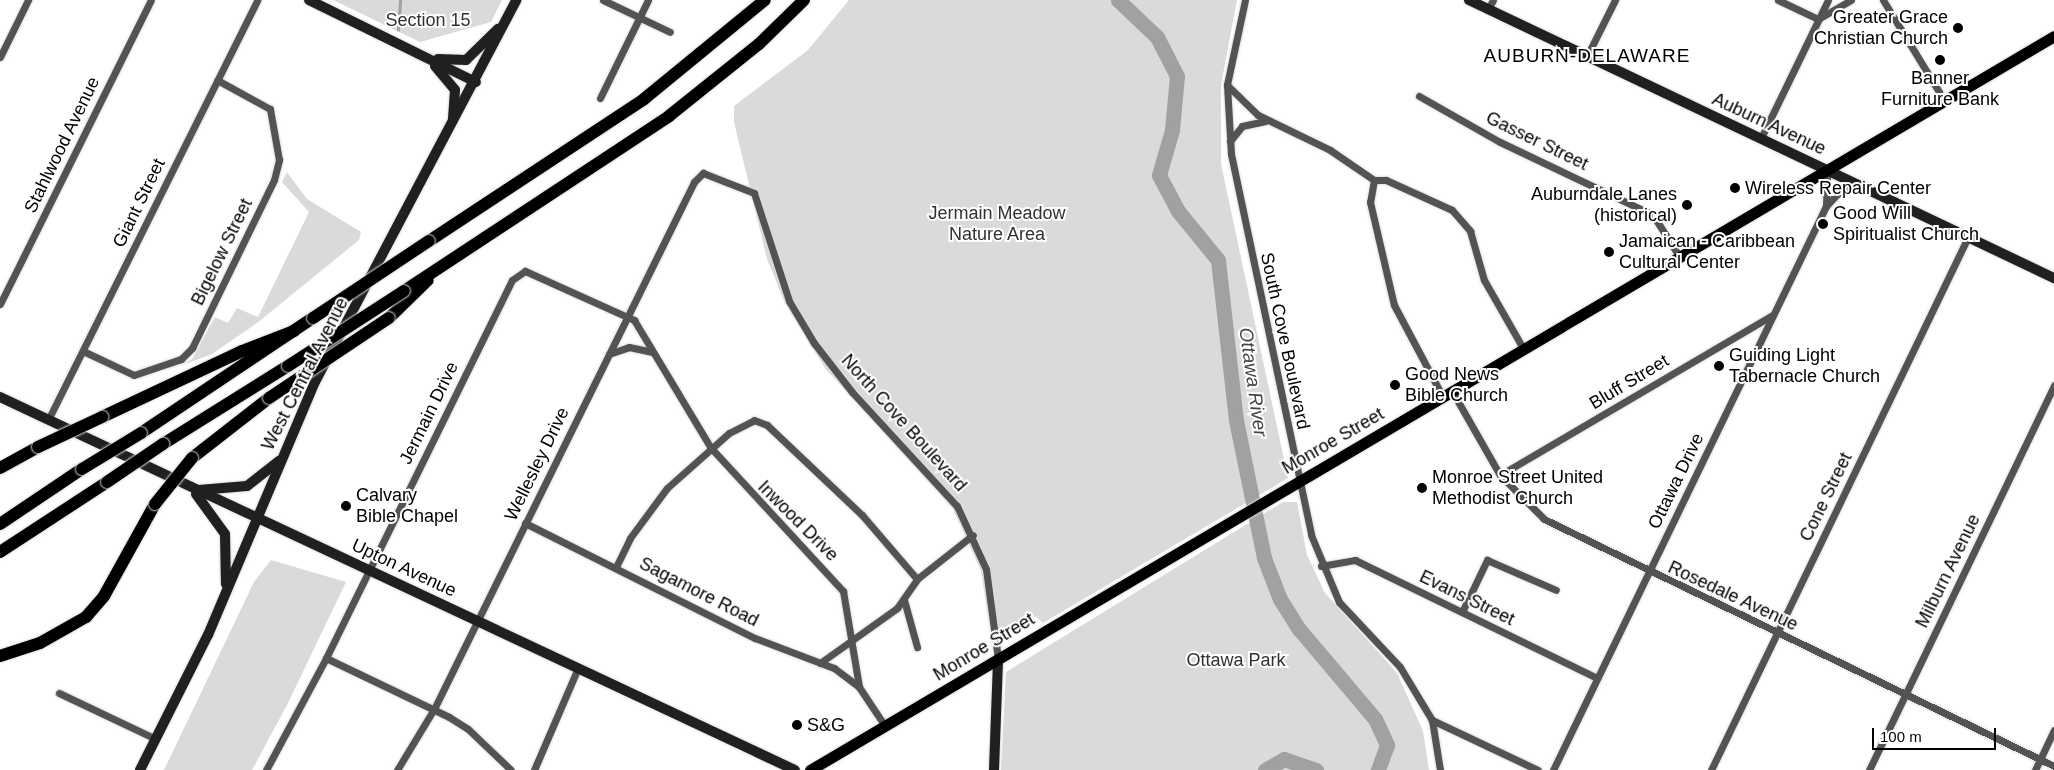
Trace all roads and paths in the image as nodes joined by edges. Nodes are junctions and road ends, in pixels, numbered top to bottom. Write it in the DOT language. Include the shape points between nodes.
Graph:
graph roads {
  1 [pos="28,0"];
  2 [pos="151,0"];
  3 [pos="257,0"];
  4 [pos="309,0"];
  5 [pos="516,0"];
  6 [pos="603,0"];
  7 [pos="648,0"];
  8 [pos="765,0"];
  9 [pos="804,0"];
  10 [pos="1245,0"];
  11 [pos="1469,0"];
  12 [pos="1615,0"];
  13 [pos="1778,0"];
  14 [pos="1828,0"];
  15 [pos="1851,0"];
  16 [pos="1882,0"];
  17 [pos="1490,4"];
  18 [pos="508,17"];
  19 [pos="640,18"];
  20 [pos="1818,20"];
  21 [pos="670,32"];
  22 [pos="2054,36"];
  23 [pos="423,56"];
  24 [pos="1587,56"];
  25 [pos="0,57"];
  26 [pos="217,80"];
  27 [pos="476,82"];
  28 [pos="1228,85"];
  29 [pos="1419,96"];
  30 [pos="600,98"];
  31 [pos="1944,100"];
  32 [pos="1271,122"];
  33 [pos="452,127"];
  34 [pos="1761,138"];
  35 [pos="1230,141"];
  36 [pos="1827,169"];
  37 [pos="703,173"];
  38 [pos="1374,180"];
  39 [pos="1861,185"];
  40 [pos="1826,206"];
  41 [pos="1968,236"];
  42 [pos="1679,256"];
  43 [pos="536,273"];
  44 [pos="431,275"];
  45 [pos="2054,278"];
  46 [pos="0,304"];
  47 [pos="1773,315"];
  48 [pos="627,316"];
  49 [pos="294,331"];
  50 [pos="1523,348"];
  51 [pos="83,351"];
  52 [pos="652,352"];
  53 [pos="608,354"];
  54 [pos="2054,385"];
  55 [pos="1448,394"];
  56 [pos="0,396"];
  57 [pos="48,420"];
  58 [pos="711,448"];
  59 [pos="279,461"];
  60 [pos="0,468"];
  61 [pos="1500,475"];
  62 [pos="1294,484"];
  63 [pos="192,489"];
  64 [pos="255,518"];
  65 [pos="525,522"];
  66 [pos="0,524"];
  67 [pos="973,535"];
  68 [pos="0,552"];
  69 [pos="1321,566"];
  70 [pos="616,567"];
  71 [pos="369,570"];
  72 [pos="1648,573"];
  73 [pos="917,580"];
  74 [pos="1556,590"];
  75 [pos="226,591"];
  76 [pos="904,600"];
  77 [pos="1462,612"];
  78 [pos="477,620"];
  79 [pos="1777,634"];
  80 [pos="853,638"];
  81 [pos="917,647"];
  82 [pos="0,656"];
  83 [pos="326,658"];
  84 [pos="998,659"];
  85 [pos="820,663"];
  86 [pos="578,668"];
  87 [pos="1597,678"];
  88 [pos="859,687"];
  89 [pos="60,693"];
  90 [pos="1904,695"];
  91 [pos="434,709"];
  92 [pos="1432,720"];
  93 [pos="885,726"];
  94 [pos="2054,730"];
  95 [pos="156,739"];
  96 [pos="2040,759"];
  97 [pos="2054,766"];
  98 [pos="140,770"];
  99 [pos="266,770"];
  100 [pos="397,770"];
  101 [pos="511,770"];
  102 [pos="534,770"];
  103 [pos="795,770"];
  104 [pos="810,770"];
  105 [pos="994,770"];
  106 [pos="1440,770"];
  107 [pos="1538,770"];
  108 [pos="1553,770"];
  109 [pos="1711,770"];
  110 [pos="1869,770"];
  111 [pos="2035,770"];
  1 -- 25 [label="street"];
  2 -- 46 [label="street, Stahlwood Avenue"];
  3 -- 26 [label="street, Giant Street"];
  4 -- 23 [label="street"];
  5 -- 18 [label="street, West Central Avenue"];
  6 -- 19 [label="street"];
  7 -- 19 [label="street"];
  8 -- 49 [label="highway, bridge" via="644,99"];
  9 -- 44 [label="highway" via="759,44 669,116"];
  10 -- 28 [label="street, South Cove Boulevard"];
  11 -- 17 [label="street, Auburn Avenue"];
  12 -- 24 [label="street"];
  13 -- 20 [label="street"];
  14 -- 20 [label="street"];
  15 -- 20 [label="street"];
  16 -- 31 [label="street"];
  17 -- 24 [label="street, Auburn Avenue"];
  18 -- 23 [label="street" via="466,60"];
  18 -- 27 [label="street, West Central Avenue"];
  19 -- 21 [label="street"];
  19 -- 30 [label="street"];
  20 -- 34 [label="street"];
  22 -- 31 [label="main road, Monroe Street"];
  23 -- 27 [label="street"];
  23 -- 33 [label="street" via="452,83 456,100"];
  24 -- 34 [label="street, Auburn Avenue"];
  26 -- 51 [label="street, Giant Street"];
  26 -- 51 [label="street, Bigelow Street" via="267,105 273,114 279,160 274,180 200,330 186,356 143,375 126,373"];
  27 -- 33 [label="street, West Central Avenue"];
  28 -- 32 [label="street"];
  28 -- 35 [label="street, South Cove Boulevard"];
  29 -- 42 [label="street, Gasser Street" via="1500,142 1653,215"];
  31 -- 36 [label="main road, Monroe Street"];
  32 -- 35 [label="street" via="1250,122"];
  32 -- 38 [label="street" via="1330,150"];
  33 -- 59 [label="street, West Central Avenue" via="315,382"];
  34 -- 36 [label="street, Auburn Avenue"];
  35 -- 62 [label="street, South Cove Boulevard" via="1238,199"];
  36 -- 39 [label="street, Auburn Avenue"];
  36 -- 40 [label="street, Ottawa Drive"];
  36 -- 42 [label="main road, Monroe Street"];
  37 -- 48 [label="street, Wellesley Drive" via="694,182"];
  37 -- 67 [label="street, North Cove Boulevard" via="754,193 789,301 814,343 852,392 938,483"];
  38 -- 50 [label="street" via="1386,180 1423,194 1465,222 1484,280"];
  38 -- 55 [label="street, Rosedale Avenue" via="1370,202 1394,305"];
  39 -- 40 [label="street, Ottawa Drive" via="1838,193"];
  39 -- 41 [label="street, Auburn Avenue"];
  40 -- 47 [label="street, Ottawa Drive"];
  41 -- 45 [label="street, Auburn Avenue"];
  41 -- 79 [label="street, Cone Street"];
  42 -- 50 [label="main road, Monroe Street"];
  43 -- 48 [label="street, Inwood Drive"];
  43 -- 71 [label="street, Jermain Drive" via="525,271 512,280"];
  44 -- 68 [label="highway, bridge" via="163,444"];
  44 -- 82 [label="highway, bridge" via="418,294 389,318 269,398 192,458 155,504 104,596 86,617 53,638"];
  47 -- 61 [label="street, Bluff Street"];
  47 -- 72 [label="street, Ottawa Drive"];
  48 -- 52 [label="street, Inwood Drive"];
  48 -- 53 [label="street, Wellesley Drive"];
  49 -- 60 [label="highway, bridge" via="242,350 38,446"];
  49 -- 66 [label="highway, bridge"];
  50 -- 55 [label="main road, Monroe Street"];
  51 -- 57 [label="street, Giant Street"];
  52 -- 53 [label="street" via="629,348"];
  52 -- 58 [label="street, Inwood Drive"];
  53 -- 65 [label="street, Wellesley Drive"];
  54 -- 90 [label="street, Milburn Avenue"];
  55 -- 61 [label="street, Rosedale Avenue"];
  55 -- 62 [label="main road, Monroe Street"];
  56 -- 57 [label="street, Upton Avenue"];
  57 -- 63 [label="street, Upton Avenue"];
  58 -- 70 [label="street" via="646,513"];
  58 -- 73 [label="street" via="746,423 761,421 862,515"];
  58 -- 80 [label="street, Inwood Drive" via="834,578 849,605"];
  59 -- 63 [label="street" via="240,489"];
  59 -- 64 [label="street, West Central Avenue"];
  61 -- 72 [label="street, Rosedale Avenue" via="1544,519"];
  62 -- 69 [label="street, South Cove Boulevard"];
  62 -- 84 [label="main road, Monroe Street"];
  63 -- 64 [label="street, Upton Avenue"];
  63 -- 75 [label="street" via="225,534"];
  64 -- 71 [label="street, Upton Avenue"];
  64 -- 75 [label="street, West Central Avenue"];
  65 -- 70 [label="street, Sagamore Road"];
  65 -- 78 [label="street, Wellesley Drive"];
  67 -- 73 [label="street"];
  67 -- 84 [label="street, North Cove Boulevard" via="992,599"];
  69 -- 77 [label="street, Evans Street" via="1344,559 1364,565"];
  69 -- 92 [label="street, South Cove Boulevard" via="1339,602 1400,667"];
  70 -- 85 [label="street, Sagamore Road" via="755,638"];
  71 -- 78 [label="street, Upton Avenue"];
  71 -- 83 [label="street, Jermain Drive"];
  72 -- 79 [label="street, Rosedale Avenue"];
  72 -- 87 [label="street, Ottawa Drive"];
  73 -- 76 [label="street"];
  74 -- 77 [label="street" via="1488,560"];
  75 -- 95 [label="street, West Central Avenue"];
  76 -- 80 [label="street"];
  76 -- 81 [label="street"];
  77 -- 87 [label="street, Evans Street"];
  78 -- 86 [label="street, Upton Avenue"];
  78 -- 91 [label="street, Wellesley Drive"];
  79 -- 90 [label="street, Rosedale Avenue"];
  79 -- 109 [label="street, Cone Street"];
  80 -- 85 [label="street"];
  80 -- 88 [label="street, Inwood Drive"];
  83 -- 91 [label="street"];
  83 -- 99 [label="street, Jermain Drive"];
  84 -- 93 [label="main road, Monroe Street"];
  84 -- 105 [label="street, North Cove Boulevard"];
  85 -- 88 [label="street, Sagamore Road"];
  86 -- 102 [label="street"];
  86 -- 103 [label="street, Upton Avenue"];
  87 -- 108 [label="street, Ottawa Drive"];
  88 -- 93 [label="street, Inwood Drive"];
  89 -- 95 [label="street"];
  90 -- 96 [label="street, Rosedale Avenue"];
  90 -- 110 [label="street, Milburn Avenue"];
  91 -- 100 [label="street, Wellesley Drive"];
  91 -- 101 [label="street" via="468,728"];
  92 -- 106 [label="street, South Cove Boulevard"];
  92 -- 107 [label="street"];
  93 -- 104 [label="main road, Monroe Street"];
  94 -- 96 [label="street"];
  95 -- 98 [label="street, West Central Avenue"];
  96 -- 97 [label="street, Rosedale Avenue"];
  96 -- 111 [label="street"];
}
